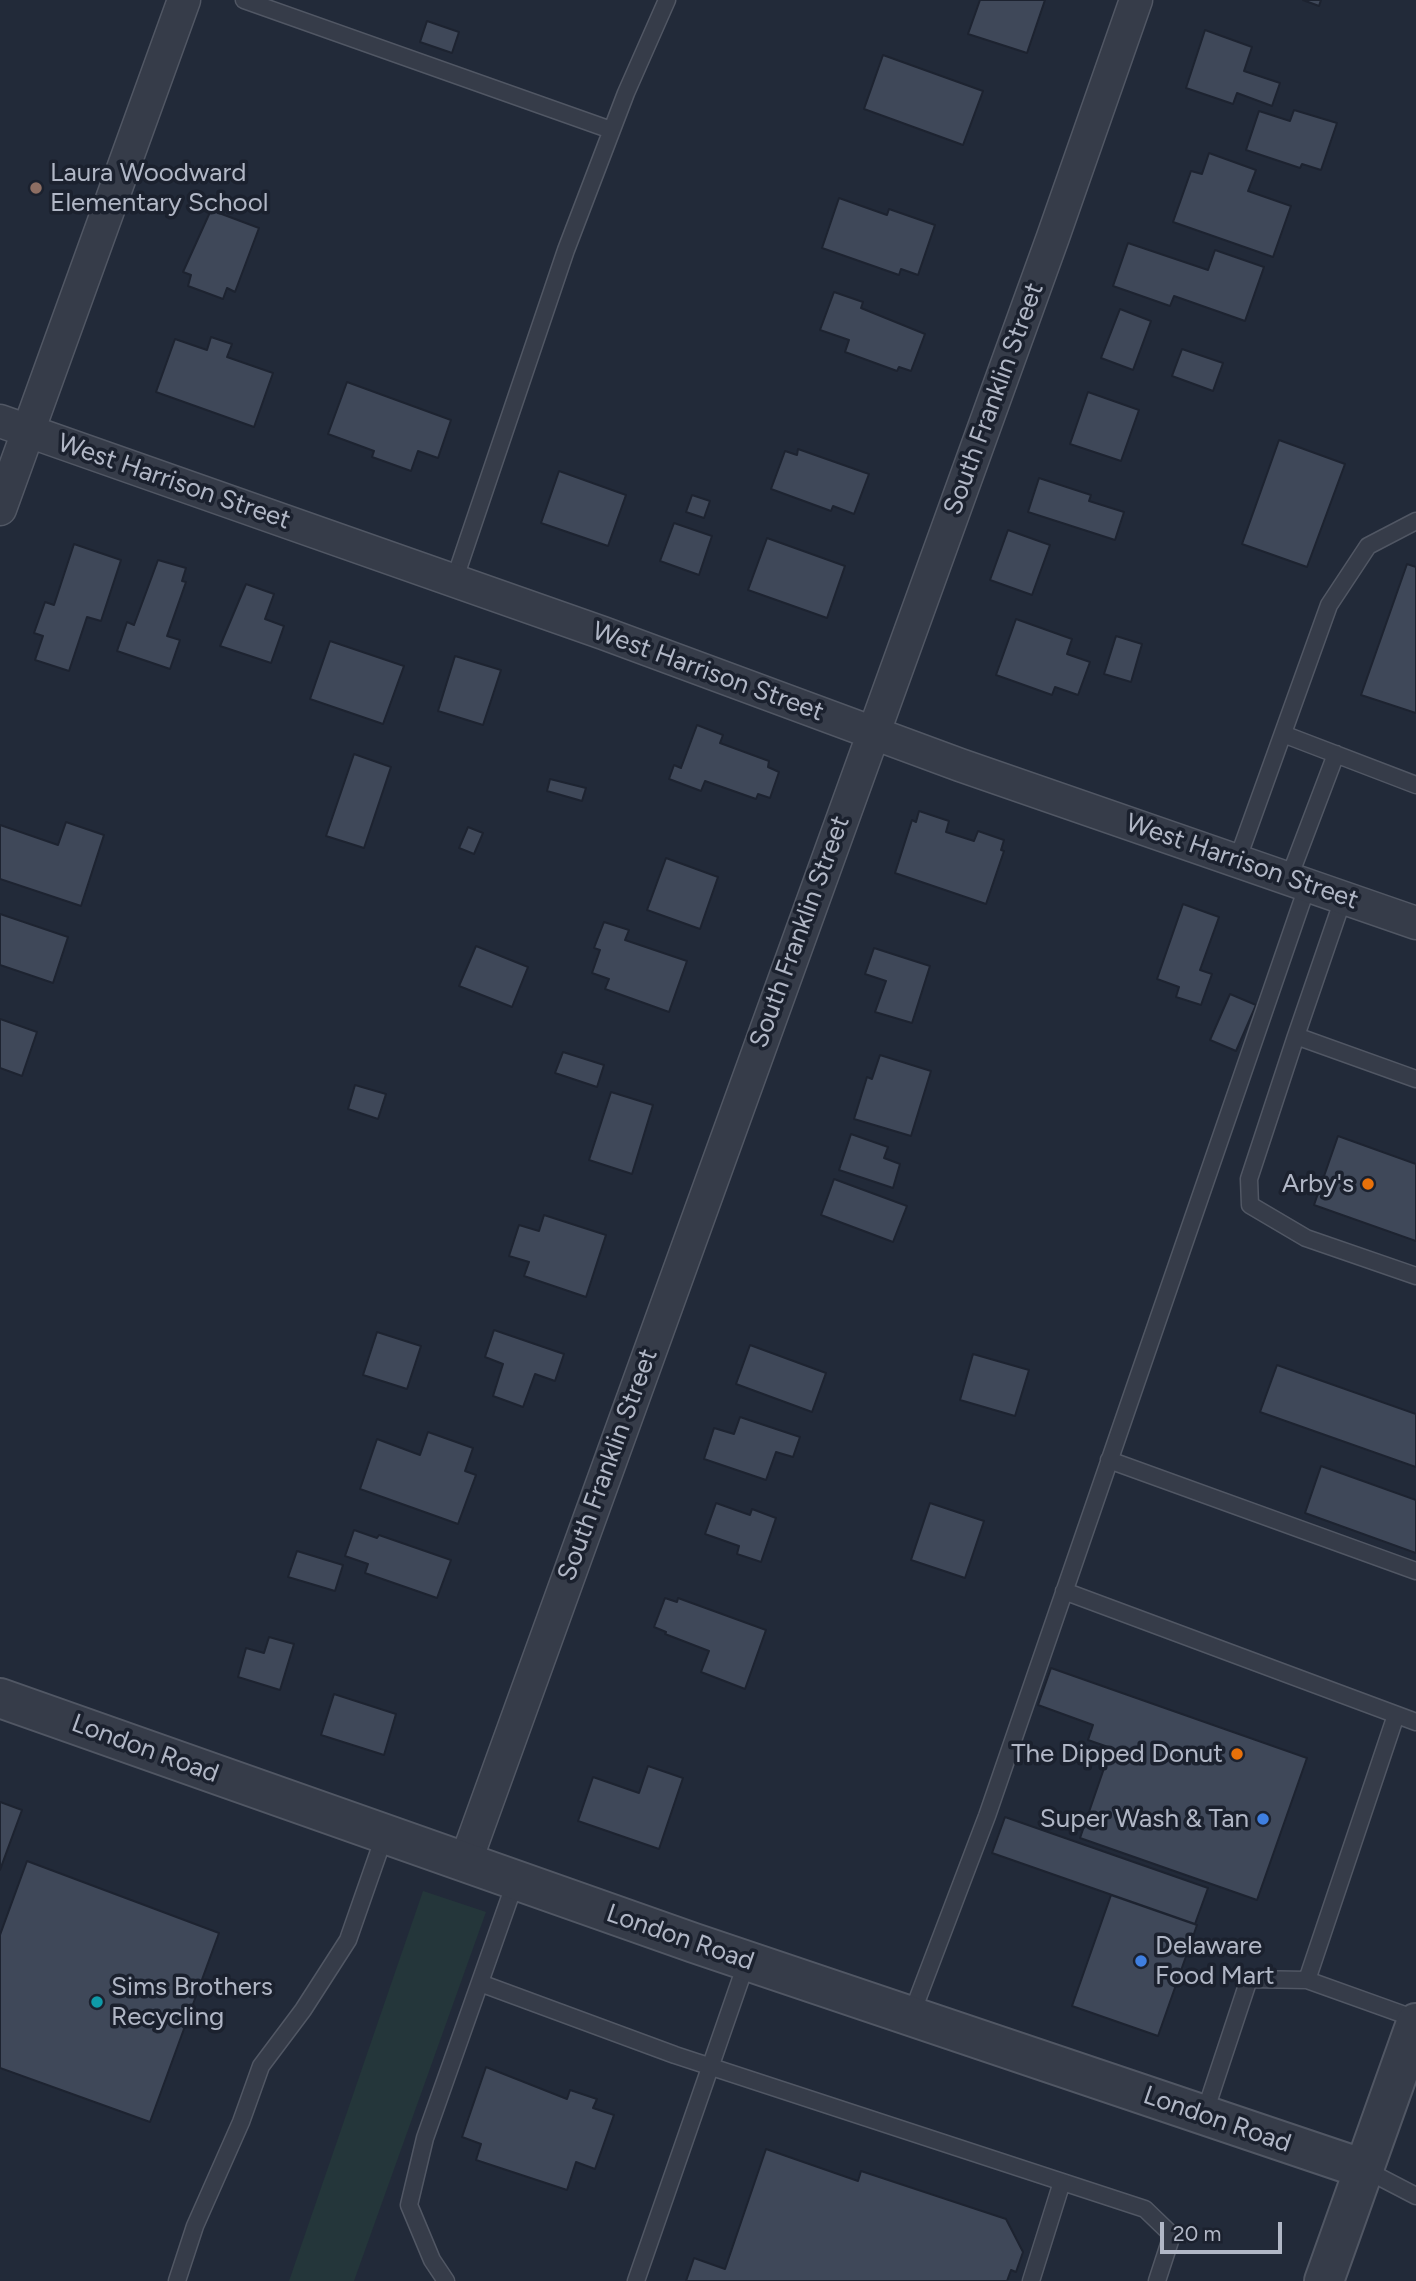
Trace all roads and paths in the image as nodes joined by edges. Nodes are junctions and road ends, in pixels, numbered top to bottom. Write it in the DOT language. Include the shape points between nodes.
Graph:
graph roads {
  1 [pos="184,0"];
  2 [pos="244,0"];
  3 [pos="667,0"];
  4 [pos="1136,0"];
  5 [pos="611,130"];
  6 [pos="14,426"];
  7 [pos="0,509"];
  8 [pos="1416,521"];
  9 [pos="454,581"];
  10 [pos="872,732"];
  11 [pos="1283,734"];
  12 [pos="1336,754"];
  13 [pos="1416,785"];
  14 [pos="1237,861"];
  15 [pos="1299,881"];
  16 [pos="1344,896"];
  17 [pos="1416,923"];
  18 [pos="1297,1036"];
  19 [pos="1416,1079"];
  20 [pos="1416,1276"];
  21 [pos="1110,1460"];
  22 [pos="1416,1571"];
  23 [pos="1064,1591"];
  24 [pos="0,1698"];
  25 [pos="1396,1714"];
  26 [pos="1416,1722"];
  27 [pos="385,1834"];
  28 [pos="465,1863"];
  29 [pos="516,1880"];
  30 [pos="747,1961"];
  31 [pos="1307,1980"];
  32 [pos="480,1983"];
  33 [pos="911,2015"];
  34 [pos="1416,2021"];
  35 [pos="710,2067"];
  36 [pos="1411,2071"];
  37 [pos="1204,2115"];
  38 [pos="1364,2169"];
  39 [pos="1062,2182"];
  40 [pos="1416,2196"];
  41 [pos="177,2281"];
  42 [pos="446,2281"];
  43 [pos="636,2281"];
  44 [pos="1031,2281"];
  45 [pos="1157,2281"];
  46 [pos="1324,2281"];
  1 -- 6 [label="street"];
  2 -- 5 [label="lane"];
  3 -- 5 [label="lane"];
  4 -- 10 [label="street, South Franklin Street"];
  5 -- 9 [label="lane"];
  6 -- 7 [label="street"];
  6 -- 9 [label="street, West Harrison Street"];
  8 -- 11 [label="lane" via="1368,546 1329,605"];
  9 -- 10 [label="street, West Harrison Street"];
  10 -- 14 [label="street, West Harrison Street"];
  10 -- 28 [label="street, South Franklin Street"];
  11 -- 12 [label="lane"];
  11 -- 14 [label="lane"];
  12 -- 13 [label="lane"];
  12 -- 15 [label="lane"];
  14 -- 15 [label="street, West Harrison Street"];
  15 -- 16 [label="street, West Harrison Street"];
  15 -- 21 [label="lane"];
  16 -- 17 [label="street, West Harrison Street"];
  16 -- 18 [label="lane"];
  18 -- 19 [label="lane"];
  18 -- 20 [label="lane" via="1249,1179 1250,1205 1306,1238"];
  21 -- 22 [label="lane"];
  21 -- 23 [label="lane"];
  23 -- 25 [label="lane"];
  23 -- 33 [label="lane" via="987,1816"];
  24 -- 27 [label="street, London Road"];
  25 -- 26 [label="lane"];
  25 -- 31 [label="lane"];
  27 -- 28 [label="street, London Road"];
  27 -- 41 [label="lane" via="348,1940 261,2066"];
  28 -- 29 [label="street, London Road"];
  29 -- 30 [label="street, London Road"];
  29 -- 32 [label="lane"];
  30 -- 33 [label="street, London Road"];
  30 -- 35 [label="lane"];
  31 -- 34 [label="lane"];
  31 -- 37 [label="lane" via="1249,1979"];
  32 -- 35 [label="lane"];
  32 -- 42 [label="lane" via="425,2137 409,2205"];
  33 -- 37 [label="street, London Road"];
  34 -- 36 [label="street"];
  35 -- 39 [label="lane"];
  35 -- 43 [label="lane"];
  36 -- 38 [label="street"];
  37 -- 38 [label="street, London Road"];
  38 -- 40 [label="lane"];
  38 -- 46 [label="street"];
  39 -- 44 [label="lane"];
  39 -- 45 [label="lane" via="1145,2209 1172,2235"];
}
